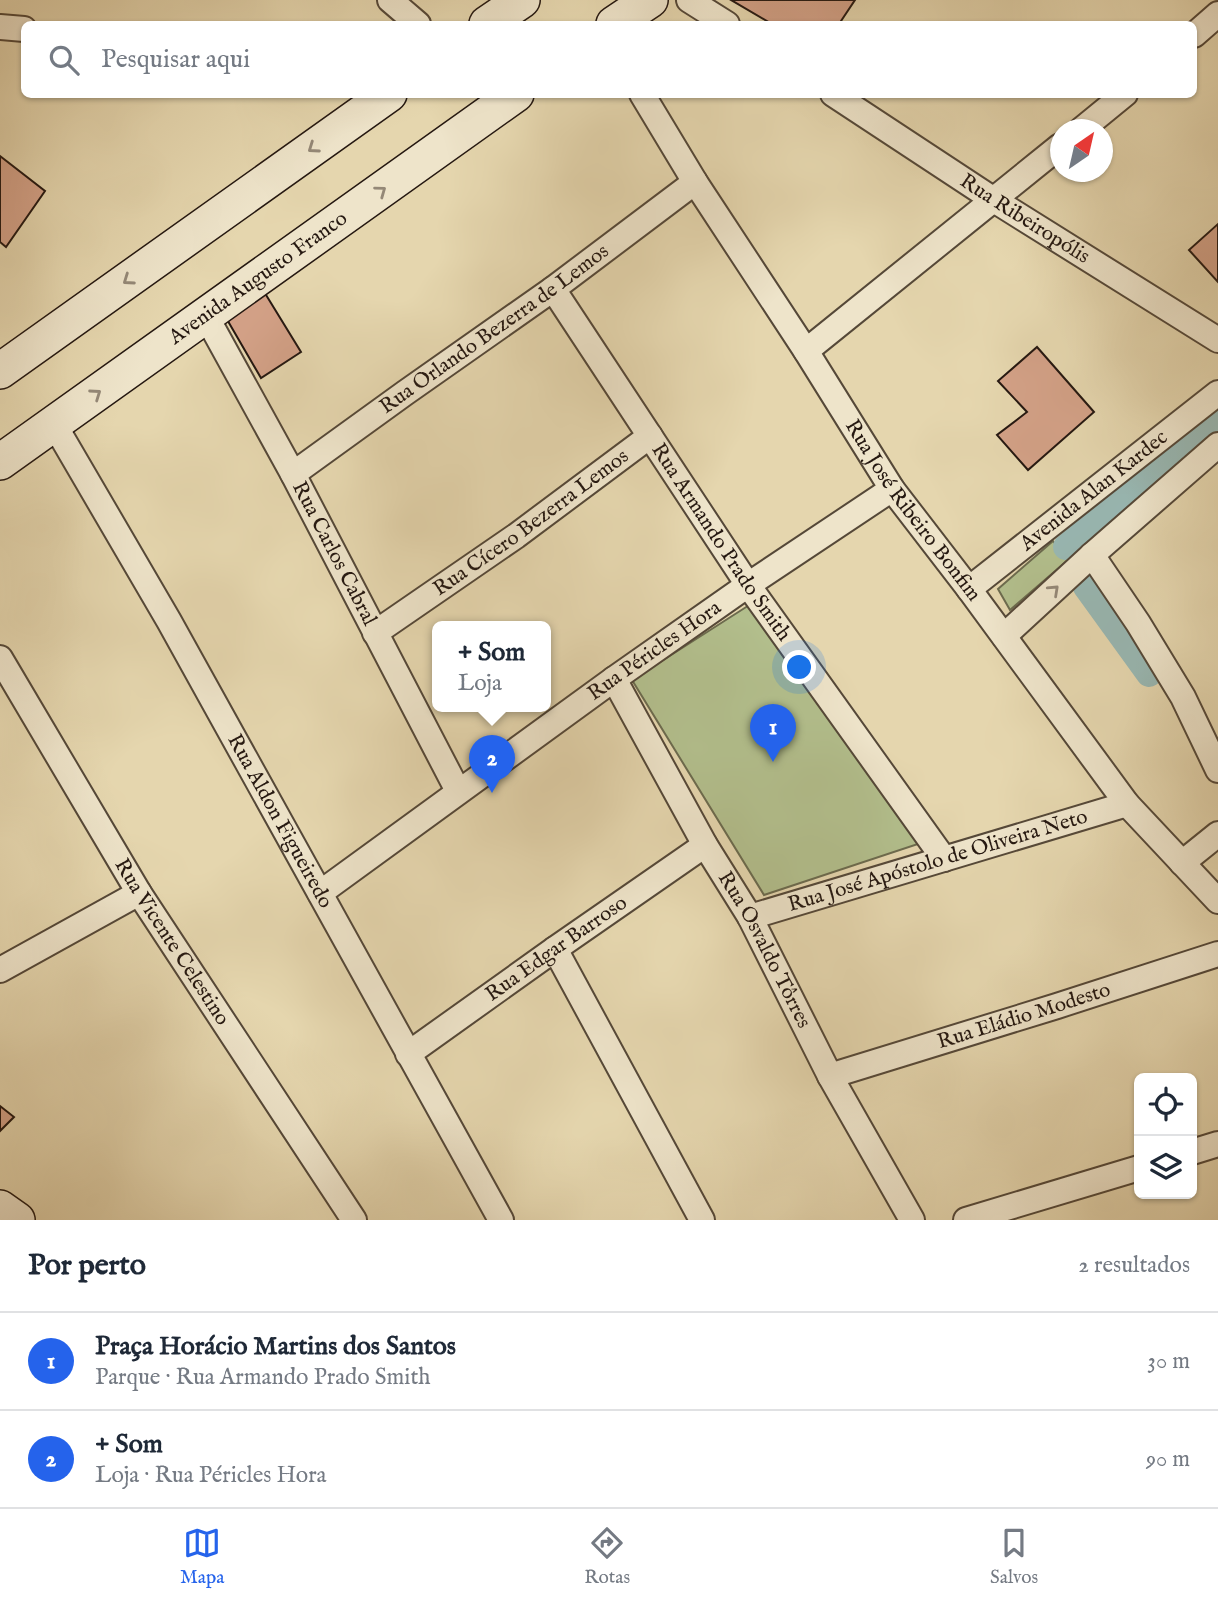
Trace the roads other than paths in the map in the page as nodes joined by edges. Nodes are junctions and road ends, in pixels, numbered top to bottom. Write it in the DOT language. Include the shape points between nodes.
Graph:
graph roads {
  1 [pos="390,0"];
  2 [pos="522,0"];
  3 [pos="650,0"];
  4 [pos="689,0"];
  5 [pos="1218,14"];
  6 [pos="414,21"];
  7 [pos="491,21"];
  8 [pos="618,21"];
  9 [pos="722,21"];
  10 [pos="0,27"];
  11 [pos="21,29"];
  12 [pos="1197,32"];
  13 [pos="383,98"];
  14 [pos="510,98"];
  15 [pos="644,98"];
  16 [pos="839,98"];
  17 [pos="1120,98"];
  18 [pos="1094,119"];
  19 [pos="1050,154"];
  20 [pos="695,182"];
  21 [pos="994,200"];
  22 [pos="553,289"];
  23 [pos="206,316"];
  24 [pos="1218,340"];
  25 [pos="806,351"];
  26 [pos="0,371"];
  27 [pos="1218,393"];
  28 [pos="54,424"];
  29 [pos="650,436"];
  30 [pos="1218,445"];
  31 [pos="0,462"];
  32 [pos="293,474"];
  33 [pos="892,489"];
  34 [pos="1092,555"];
  35 [pos="748,585"];
  36 [pos="969,589"];
  37 [pos="375,633"];
  38 [pos="1004,636"];
  39 [pos="0,658"];
  40 [pos="614,679"];
  41 [pos="1218,770"];
  42 [pos="458,791"];
  43 [pos="1127,804"];
  44 [pos="1218,834"];
  45 [pos="705,845"];
  46 [pos="944,859"];
  47 [pos="1182,863"];
  48 [pos="139,892"];
  49 [pos="320,893"];
  50 [pos="1218,901"];
  51 [pos="750,917"];
  52 [pos="555,949"];
  53 [pos="1218,954"];
  54 [pos="0,970"];
  55 [pos="408,1054"];
  56 [pos="830,1076"];
  57 [pos="1218,1144"];
  58 [pos="1197,1150"];
  59 [pos="1134,1170"];
  60 [pos="0,1208"];
  61 [pos="16,1220"];
  62 [pos="354,1220"];
  63 [pos="501,1220"];
  64 [pos="702,1220"];
  65 [pos="912,1220"];
  66 [pos="966,1220"];
  1 -- 6 [label="street"];
  2 -- 7 [label="main road"];
  3 -- 8 [label="main road"];
  4 -- 9 [label="street"];
  5 -- 12 [label="street"];
  10 -- 11 [label="street"];
  13 -- 26 [label="main road, one-way"];
  23 -- 14 [label="main road, Avenida Augusto Franco, one-way"];
  15 -- 20 [label="street, Rua José Ribeiro Bonfim"];
  16 -- 21 [label="street, Rua Ribeiropólis"];
  17 -- 18 [label="street"];
  19 -- 21 [label="street"];
  20 -- 22 [label="street, Rua Orlando Bezerra de Lemos"];
  20 -- 25 [label="street, Rua José Ribeiro Bonfim"];
  21 -- 24 [label="street, Rua Ribeiropólis"];
  21 -- 25 [label="street"];
  22 -- 29 [label="street, Rua Armando Prado Smith"];
  22 -- 32 [label="street, Rua Orlando Bezerra de Lemos"];
  28 -- 23 [label="main road, Avenida Augusto Franco, one-way"];
  23 -- 32 [label="street, Rua Carlos Cabral"];
  25 -- 33 [label="street, Rua José Ribeiro Bonfim"];
  27 -- 36 [label="street, Avenida Alan Kardec"];
  28 -- 31 [label="main road, Avenida Augusto Franco"];
  28 -- 49 [label="street, Rua Aldon Figueiredo"];
  29 -- 35 [label="street, Rua Armando Prado Smith"];
  29 -- 37 [label="street, Rua Cícero Bezerra Lemos"];
  30 -- 34 [label="street, Avenida Alan Kardec"];
  32 -- 37 [label="street, Rua Carlos Cabral"];
  33 -- 35 [label="street, Rua Péricles Hora"];
  33 -- 36 [label="street, Rua José Ribeiro Bonfim"];
  38 -- 34 [label="street, Avenida Alan Kardec, one-way"];
  34 -- 41 [label="street" via="1183,697"];
  35 -- 40 [label="street, Rua Péricles Hora"];
  35 -- 46 [label="street, Rua Armando Prado Smith"];
  36 -- 38 [label="street, Rua José Ribeiro Bonfim"];
  37 -- 42 [label="street, Rua Carlos Cabral"];
  38 -- 43 [label="street, Rua José Ribeiro Bonfim"];
  39 -- 48 [label="street, Rua Vicente Celestino"];
  40 -- 42 [label="street, Rua Péricles Hora"];
  40 -- 45 [label="street, Rua Osvaldo Tôrres"];
  42 -- 49 [label="street, Rua Péricles Hora"];
  43 -- 46 [label="street, Rua José Apóstolo de Oliveira Neto"];
  43 -- 47 [label="street, Rua José Ribeiro Bonfim"];
  44 -- 47 [label="street"];
  45 -- 51 [label="street, Rua Osvaldo Tôrres"];
  45 -- 52 [label="street, Rua Edgar Barroso"];
  46 -- 51 [label="street, Rua José Apóstolo de Oliveira Neto"];
  47 -- 50 [label="street, Rua José Ribeiro Bonfim"];
  48 -- 54 [label="street"];
  48 -- 62 [label="street, Rua Vicente Celestino"];
  49 -- 55 [label="street, Rua Aldon Figueiredo"];
  51 -- 56 [label="street, Rua Osvaldo Tôrres"];
  52 -- 55 [label="street, Rua Edgar Barroso"];
  52 -- 64 [label="street"];
  53 -- 56 [label="street, Rua Eládio Modesto"];
  55 -- 63 [label="street, Rua Aldon Figueiredo"];
  56 -- 65 [label="street, Rua Osvaldo Tôrres"];
  57 -- 58 [label="street"];
  59 -- 66 [label="street"];
  60 -- 61 [label="main road"];
}
